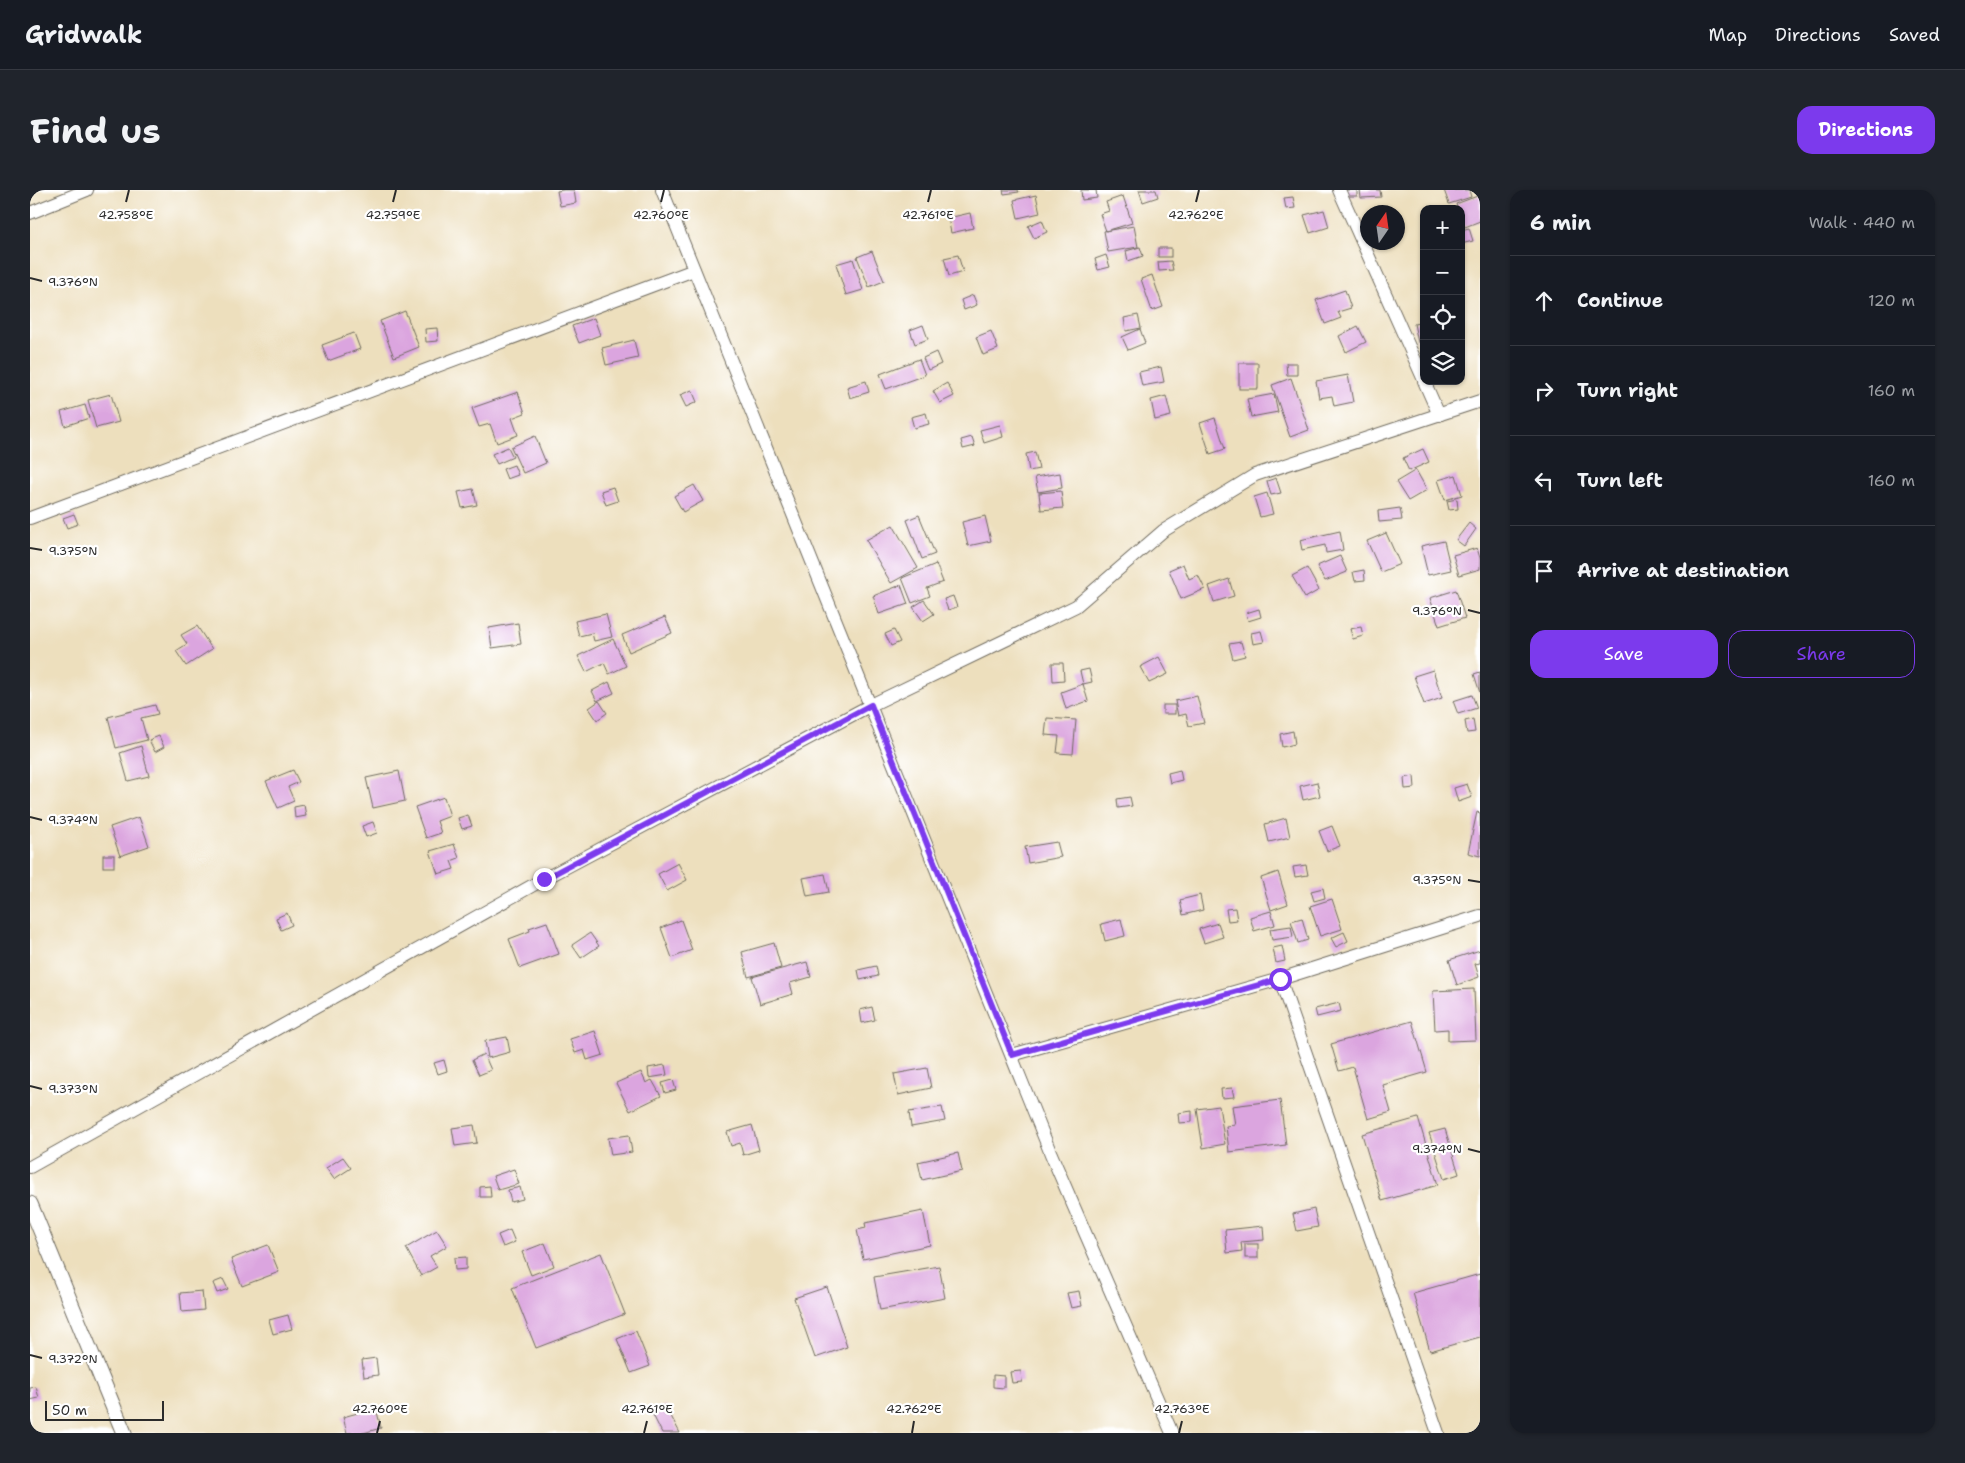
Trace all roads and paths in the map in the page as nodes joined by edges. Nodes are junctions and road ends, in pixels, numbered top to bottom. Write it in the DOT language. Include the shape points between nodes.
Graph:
graph roads {
  1 [pos="87,190"];
  2 [pos="662,190"];
  3 [pos="1339,190"];
  4 [pos="30,213"];
  5 [pos="694,270"];
  6 [pos="1420,372"];
  7 [pos="1426,385"];
  8 [pos="1480,401"];
  9 [pos="1439,415"];
  10 [pos="30,518"];
  11 [pos="871,705"];
  12 [pos="1480,916"];
  13 [pos="1280,979"];
  14 [pos="1012,1055"];
  15 [pos="30,1167"];
  16 [pos="30,1204"];
  17 [pos="124,1433"];
  18 [pos="1172,1433"];
  19 [pos="1438,1433"];
  1 -- 4 [label="street"];
  2 -- 5 [label="street"];
  3 -- 6 [label="street"];
  5 -- 10 [label="street"];
  5 -- 11 [label="street"];
  7 -- 9 [label="street"];
  8 -- 9 [label="street"];
  9 -- 11 [label="street" via="1255,475 1163,531 1076,606"];
  11 -- 14 [label="street"];
  11 -- 15 [label="street" via="544,879"];
  12 -- 13 [label="street"];
  13 -- 14 [label="street"];
  13 -- 19 [label="street"];
  14 -- 18 [label="street" via="1051,1154"];
  16 -- 17 [label="street"];
}
